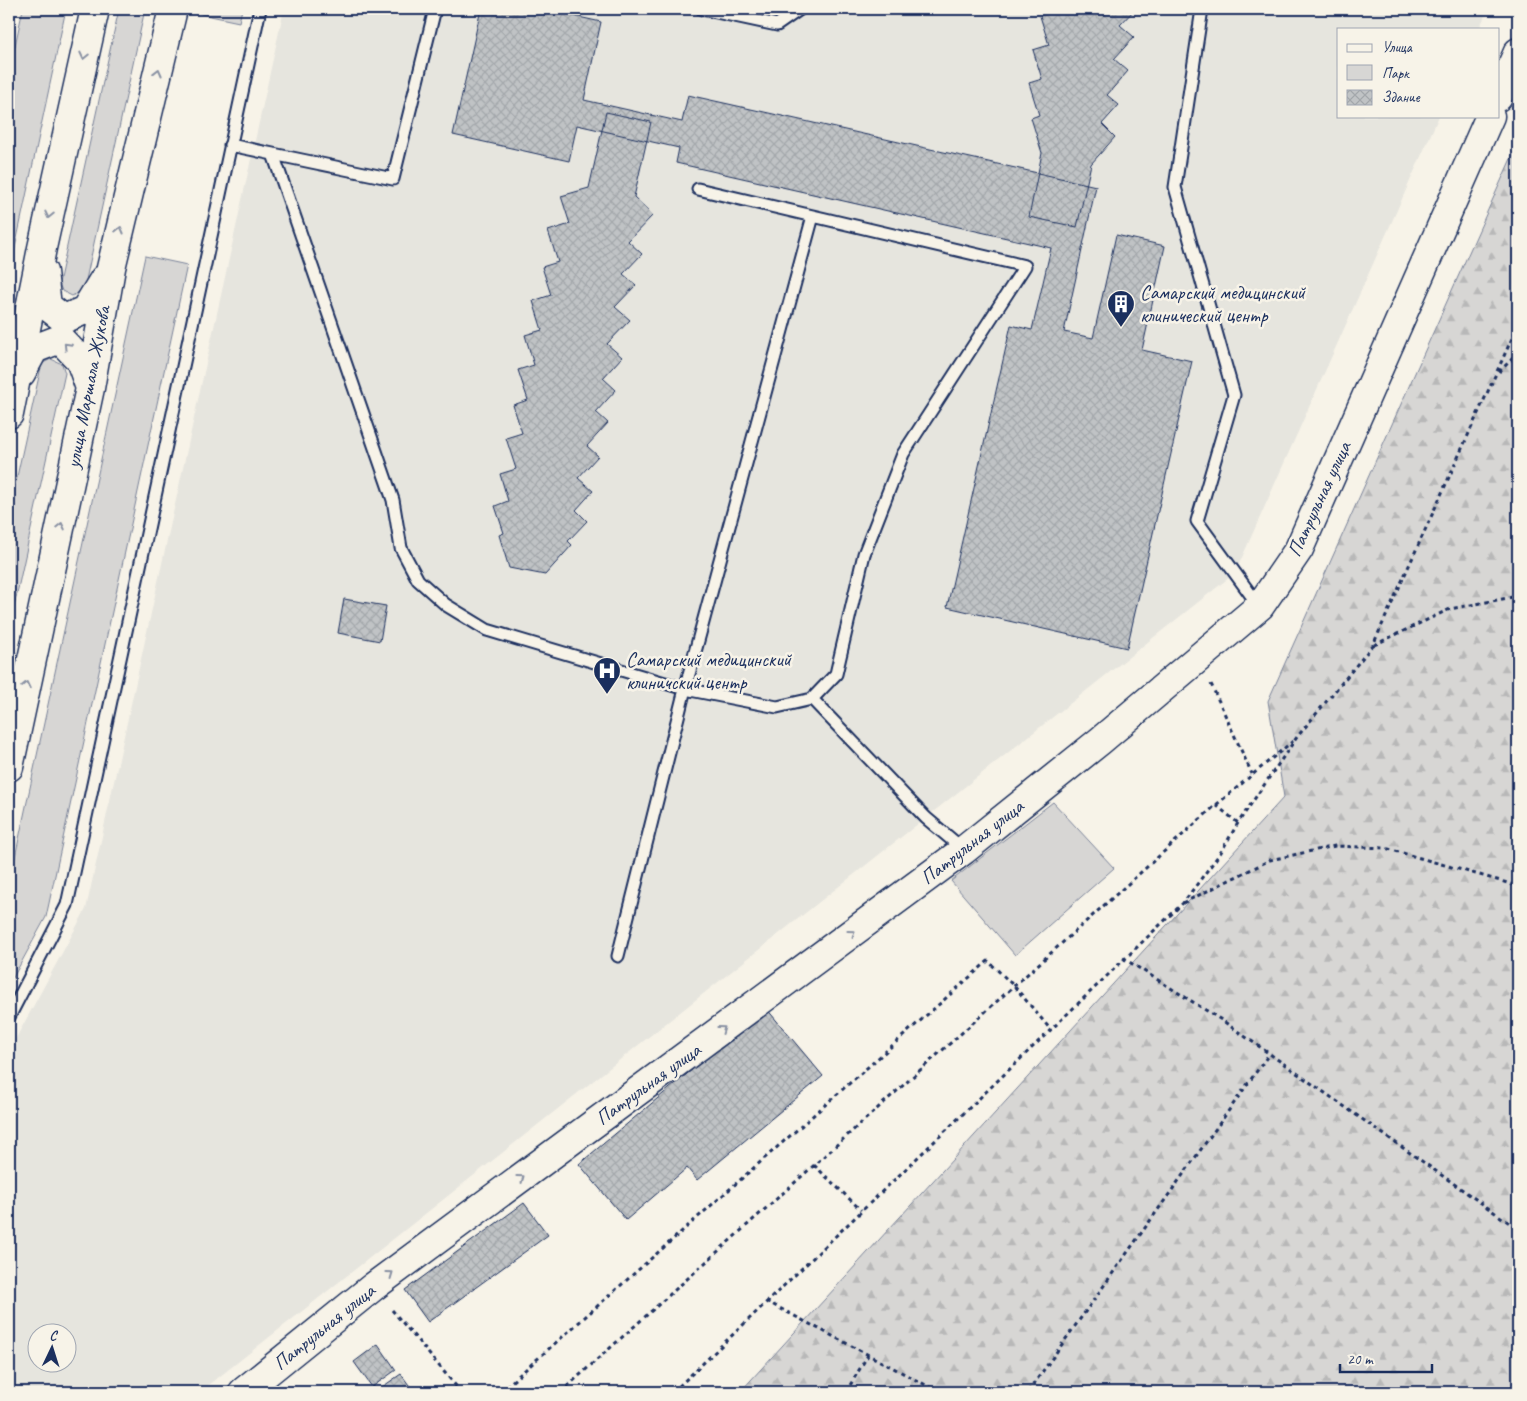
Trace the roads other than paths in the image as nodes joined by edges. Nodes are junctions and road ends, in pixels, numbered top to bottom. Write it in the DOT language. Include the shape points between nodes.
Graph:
graph roads {
  1 [pos="95,9"];
  2 [pos="174,9"];
  3 [pos="260,9"];
  4 [pos="435,9"];
  5 [pos="702,9"];
  6 [pos="800,9"];
  7 [pos="1202,9"];
  8 [pos="1518,52"];
  9 [pos="1500,92"];
  10 [pos="1489,118"];
  11 [pos="230,145"];
  12 [pos="273,154"];
  13 [pos="698,188"];
  14 [pos="813,216"];
  15 [pos="42,248"];
  16 [pos="111,268"];
  17 [pos="16,383"];
  18 [pos="90,388"];
  19 [pos="9,414"];
  20 [pos="1260,606"];
  21 [pos="685,689"];
  22 [pos="812,699"];
  23 [pos="9,767"];
  24 [pos="964,850"];
  25 [pos="618,956"];
  26 [pos="9,1017"];
  27 [pos="243,1392"];
  1 -- 15 [label="street, one-way"];
  16 -- 2 [label="street, улица Маршала Жукова, one-way"];
  3 -- 11 [label="lane"];
  4 -- 12 [label="lane" via="393,179"];
  5 -- 6 [label="lane" via="777,25"];
  7 -- 20 [label="lane" via="1174,187 1234,395 1197,521"];
  8 -- 9 [label="street"];
  10 -- 20 [label="street, Патрульная улица" via="1299,548"];
  11 -- 12 [label="lane"];
  11 -- 26 [label="lane" via="67,905"];
  12 -- 21 [label="lane" via="393,500 400,548 418,580 446,605 487,630"];
  13 -- 14 [label="lane"];
  14 -- 21 [label="lane"];
  14 -- 22 [label="lane" via="1025,266 903,454 864,554 836,674"];
  15 -- 16 [label="street" via="43,288 48,306 64,318 85,310"];
  15 -- 17 [label="street"];
  16 -- 18 [label="street, улица Маршала Жукова"];
  18 -- 17 [label="street, one-way" via="80,360 60,339 34,349"];
  17 -- 19 [label="street"];
  23 -- 18 [label="street, улица Маршала Жукова, one-way"];
  20 -- 24 [label="street, Патрульная улица"];
  21 -- 22 [label="lane" via="777,707"];
  21 -- 25 [label="lane"];
  22 -- 24 [label="lane" via="926,818"];
  27 -- 24 [label="street, Патрульная улица, one-way" via="373,1287"];
}
